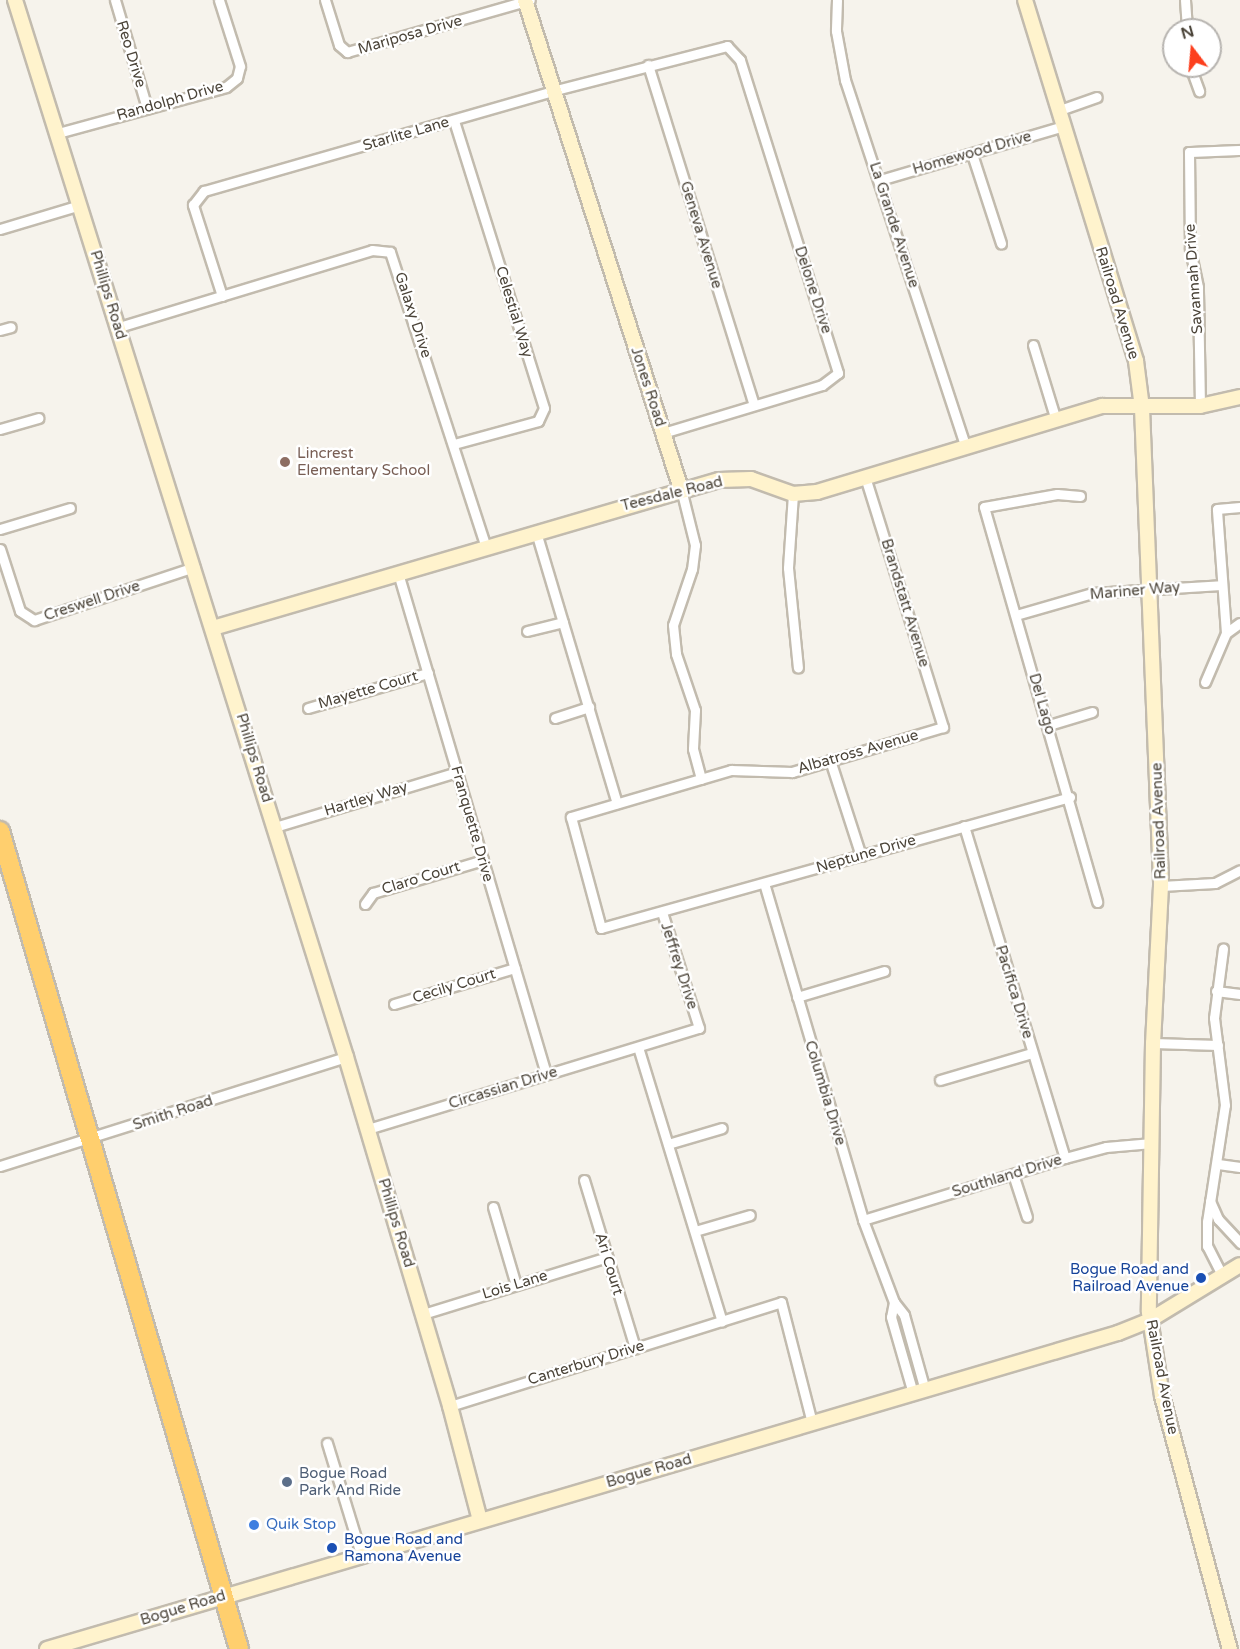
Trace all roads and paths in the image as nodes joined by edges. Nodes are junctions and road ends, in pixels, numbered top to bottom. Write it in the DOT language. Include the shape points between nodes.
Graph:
graph roads {
  1 [pos="15,0"];
  2 [pos="115,0"];
  3 [pos="219,0"];
  4 [pos="325,0"];
  5 [pos="527,0"];
  6 [pos="837,0"];
  7 [pos="1027,0"];
  8 [pos="1185,0"];
  9 [pos="1186,18"];
  10 [pos="716,46"];
  11 [pos="648,65"];
  12 [pos="1191,78"];
  13 [pos="1199,90"];
  14 [pos="552,91"];
  15 [pos="1096,96"];
  16 [pos="147,108"];
  17 [pos="1058,111"];
  18 [pos="454,120"];
  19 [pos="1063,126"];
  20 [pos="58,133"];
  21 [pos="1240,150"];
  22 [pos="972,154"];
  23 [pos="880,180"];
  24 [pos="80,205"];
  25 [pos="0,229"];
  26 [pos="1001,243"];
  27 [pos="222,296"];
  28 [pos="11,327"];
  29 [pos="119,327"];
  30 [pos="0,330"];
  31 [pos="1033,345"];
  32 [pos="1240,397"];
  33 [pos="754,405"];
  34 [pos="1200,406"];
  35 [pos="1142,408"];
  36 [pos="39,418"];
  37 [pos="1056,420"];
  38 [pos="0,429"];
  39 [pos="663,433"];
  40 [pos="454,444"];
  41 [pos="966,448"];
  42 [pos="866,480"];
  43 [pos="681,489"];
  44 [pos="793,494"];
  45 [pos="1080,496"];
  46 [pos="1240,507"];
  47 [pos="70,508"];
  48 [pos="0,529"];
  49 [pos="536,532"];
  50 [pos="486,547"];
  51 [pos="0,549"];
  52 [pos="194,567"];
  53 [pos="398,573"];
  54 [pos="1221,585"];
  55 [pos="1149,589"];
  56 [pos="1016,615"];
  57 [pos="563,622"];
  58 [pos="1240,623"];
  59 [pos="213,628"];
  60 [pos="527,632"];
  61 [pos="1226,633"];
  62 [pos="798,668"];
  63 [pos="428,673"];
  64 [pos="1205,682"];
  65 [pos="588,707"];
  66 [pos="308,708"];
  67 [pos="1092,712"];
  68 [pos="555,718"];
  69 [pos="1048,725"];
  70 [pos="944,727"];
  71 [pos="830,760"];
  72 [pos="457,772"];
  73 [pos="701,779"];
  74 [pos="1070,796"];
  75 [pos="617,803"];
  76 [pos="275,826"];
  77 [pos="964,826"];
  78 [pos="0,831"];
  79 [pos="861,856"];
  80 [pos="483,860"];
  81 [pos="1240,870"];
  82 [pos="764,883"];
  83 [pos="1161,886"];
  84 [pos="1097,902"];
  85 [pos="365,904"];
  86 [pos="662,912"];
  87 [pos="1223,949"];
  88 [pos="514,968"];
  89 [pos="884,971"];
  90 [pos="1216,991"];
  91 [pos="1240,994"];
  92 [pos="796,997"];
  93 [pos="394,1004"];
  94 [pos="1153,1043"];
  95 [pos="1218,1045"];
  96 [pos="638,1047"];
  97 [pos="1032,1053"];
  98 [pos="346,1057"];
  99 [pos="546,1074"];
  100 [pos="940,1080"];
  101 [pos="722,1128"];
  102 [pos="368,1129"];
  103 [pos="93,1139"];
  104 [pos="1152,1143"];
  105 [pos="668,1144"];
  106 [pos="1065,1158"];
  107 [pos="1218,1164"];
  108 [pos="0,1166"];
  109 [pos="1240,1167"];
  110 [pos="1013,1174"];
  111 [pos="584,1180"];
  112 [pos="1210,1201"];
  113 [pos="493,1207"];
  114 [pos="750,1215"];
  115 [pos="1027,1217"];
  116 [pos="863,1220"];
  117 [pos="695,1231"];
  118 [pos="1240,1243"];
  119 [pos="607,1257"];
  120 [pos="1240,1264"];
  121 [pos="1223,1277"];
  122 [pos="516,1285"];
  123 [pos="423,1314"];
  124 [pos="1150,1320"];
  125 [pos="722,1321"];
  126 [pos="635,1348"];
  127 [pos="919,1391"];
  128 [pos="450,1406"];
  129 [pos="812,1423"];
  130 [pos="327,1443"];
  131 [pos="480,1520"];
  132 [pos="361,1554"];
  133 [pos="224,1595"];
  134 [pos="46,1649"];
  135 [pos="239,1649"];
  136 [pos="1230,1649"];
  1 -- 20 [label="street, Phillips Road"];
  2 -- 16 [label="street, Reo Drive"];
  3 -- 16 [label="street, Randolph Drive" via="240,66 237,78 226,87"];
  4 -- 5 [label="street, Mariposa Drive" via="339,45 347,52"];
  5 -- 14 [label="street, Jones Road"];
  6 -- 23 [label="street, La Grande Avenue" via="836,31 845,80"];
  7 -- 17 [label="street, Railroad Avenue"];
  8 -- 9 [label="street"];
  10 -- 11 [label="street, Starlite Lane"];
  10 -- 33 [label="street, Delone Drive" via="731,48 740,60 838,369 822,385"];
  11 -- 14 [label="street, Starlite Lane"];
  11 -- 33 [label="street, Geneva Avenue"];
  12 -- 13 [label="street"];
  14 -- 18 [label="street, Starlite Lane"];
  14 -- 39 [label="street, Jones Road"];
  15 -- 17 [label="street"];
  16 -- 20 [label="street, Randolph Drive"];
  17 -- 19 [label="street, Railroad Avenue"];
  18 -- 27 [label="street, Starlite Lane" via="204,191 193,205"];
  18 -- 40 [label="street, Celestial Way" via="544,408 538,421"];
  19 -- 22 [label="street, Homewood Drive"];
  19 -- 35 [label="street, Railroad Avenue" via="1136,361"];
  20 -- 24 [label="street, Phillips Road"];
  21 -- 34 [label="street, Savannah Drive" via="1189,152 1190,248 1198,287"];
  22 -- 23 [label="street, Homewood Drive"];
  22 -- 26 [label="street"];
  23 -- 41 [label="street, La Grande Avenue"];
  24 -- 25 [label="street"];
  24 -- 29 [label="street, Phillips Road"];
  27 -- 29 [label="street, Galaxy Drive"];
  27 -- 40 [label="street, Galaxy Drive" via="372,250 390,252"];
  28 -- 30 [label="street"];
  29 -- 52 [label="street, Phillips Road"];
  31 -- 37 [label="street"];
  32 -- 34 [label="street"];
  33 -- 39 [label="street, Delone Drive"];
  34 -- 35 [label="street"];
  35 -- 37 [label="street" via="1102,406"];
  35 -- 55 [label="street, Railroad Avenue"];
  36 -- 38 [label="street"];
  37 -- 41 [label="street"];
  39 -- 43 [label="street, Jones Road"];
  40 -- 50 [label="street, Galaxy Drive"];
  41 -- 42 [label="street"];
  42 -- 44 [label="street"];
  42 -- 70 [label="street, Brandstatt Avenue"];
  43 -- 44 [label="street, Teesdale Road" via="719,480 751,479"];
  43 -- 49 [label="street, Teesdale Road"];
  43 -- 73 [label="street, Jones Road" via="695,545 692,569 673,625 676,654 695,710 693,749"];
  44 -- 62 [label="street" via="788,568"];
  45 -- 56 [label="street, Del Lago" via="1057,494 984,507"];
  46 -- 54 [label="street" via="1217,509"];
  47 -- 48 [label="street"];
  49 -- 50 [label="street, Teesdale Road"];
  49 -- 57 [label="street"];
  50 -- 53 [label="street, Teesdale Road"];
  51 -- 52 [label="street, Creswell Drive" via="20,611 34,620"];
  52 -- 59 [label="street, Phillips Road"];
  53 -- 59 [label="street, Teesdale Road"];
  53 -- 63 [label="street, Franquette Drive"];
  54 -- 55 [label="street, Mariner Way"];
  54 -- 61 [label="street"];
  55 -- 56 [label="street, Mariner Way" via="1092,593"];
  55 -- 83 [label="street, Railroad Avenue"];
  56 -- 69 [label="street, Del Lago"];
  57 -- 60 [label="street"];
  57 -- 65 [label="street"];
  58 -- 61 [label="street"];
  59 -- 76 [label="street, Phillips Road"];
  61 -- 64 [label="street"];
  63 -- 66 [label="street, Mayette Court"];
  63 -- 72 [label="street, Franquette Drive"];
  65 -- 68 [label="street"];
  65 -- 75 [label="street"];
  67 -- 69 [label="street"];
  69 -- 74 [label="street, Del Lago"];
  70 -- 71 [label="street, Albatross Avenue"];
  71 -- 73 [label="street, Albatross Avenue" via="792,772 731,770"];
  71 -- 79 [label="street"];
  72 -- 76 [label="street, Hartley Way"];
  72 -- 80 [label="street, Franquette Drive"];
  73 -- 75 [label="street, Albatross Avenue"];
  74 -- 77 [label="street, Neptune Drive"];
  74 -- 84 [label="street, Del Lago"];
  75 -- 86 [label="street, Jeffrey Drive" via="571,817 601,928"];
  76 -- 98 [label="street, Phillips Road"];
  77 -- 79 [label="street, Neptune Drive"];
  77 -- 97 [label="street, Pacifica Drive"];
  78 -- 103 [label="highway"];
  79 -- 82 [label="street, Neptune Drive"];
  80 -- 85 [label="street, Claro Court" via="373,893"];
  80 -- 88 [label="street, Franquette Drive"];
  81 -- 83 [label="street" via="1215,883"];
  82 -- 86 [label="street, Neptune Drive"];
  82 -- 92 [label="street, Columbia Drive"];
  83 -- 94 [label="street, Railroad Avenue"];
  86 -- 96 [label="street, Jeffrey Drive" via="699,1028"];
  87 -- 90 [label="street"];
  88 -- 93 [label="street, Cecily Court"];
  88 -- 99 [label="street, Franquette Drive"];
  89 -- 92 [label="street"];
  90 -- 91 [label="street"];
  90 -- 95 [label="street"];
  92 -- 116 [label="street, Columbia Drive"];
  94 -- 95 [label="street"];
  94 -- 104 [label="street, Railroad Avenue"];
  95 -- 107 [label="street" via="1225,1105"];
  96 -- 99 [label="street, Circassian Drive"];
  96 -- 105 [label="street"];
  97 -- 100 [label="street"];
  97 -- 106 [label="street, Pacifica Drive"];
  98 -- 102 [label="street, Phillips Road"];
  98 -- 103 [label="street, Smith Road"];
  99 -- 102 [label="street, Circassian Drive"];
  101 -- 105 [label="street"];
  102 -- 123 [label="street, Phillips Road"];
  103 -- 108 [label="street, Smith Road"];
  103 -- 133 [label="highway"];
  104 -- 106 [label="street, Southland Drive" via="1106,1147"];
  104 -- 124 [label="street, Railroad Avenue"];
  105 -- 117 [label="street"];
  106 -- 110 [label="street, Southland Drive"];
  107 -- 109 [label="street"];
  107 -- 112 [label="street"];
  110 -- 115 [label="street"];
  110 -- 116 [label="street, Southland Drive"];
  111 -- 119 [label="street, Ari Court"];
  112 -- 118 [label="street" via="1218,1219"];
  112 -- 121 [label="street" via="1207,1246"];
  113 -- 122 [label="street"];
  114 -- 117 [label="street"];
  116 -- 127 [label="street, Columbia Drive" via="894,1302 891,1317"];
  117 -- 125 [label="street"];
  119 -- 122 [label="street, Lois Lane"];
  119 -- 126 [label="street, Ari Court"];
  120 -- 121 [label="street, Bogue Road"];
  121 -- 124 [label="street, Bogue Road"];
  122 -- 123 [label="street, Lois Lane"];
  123 -- 128 [label="street, Phillips Road"];
  124 -- 127 [label="street, Bogue Road" via="1118,1333"];
  124 -- 136 [label="street, Railroad Avenue" via="1162,1396"];
  125 -- 126 [label="street, Canterbury Drive"];
  125 -- 129 [label="street" via="781,1302"];
  126 -- 128 [label="street, Canterbury Drive"];
  127 -- 129 [label="street, Bogue Road"];
  128 -- 131 [label="street, Phillips Road"];
  129 -- 131 [label="street, Bogue Road"];
  130 -- 132 [label="street"];
  131 -- 132 [label="street, Bogue Road"];
  132 -- 133 [label="street, Bogue Road"];
  133 -- 134 [label="street, Bogue Road"];
  133 -- 135 [label="highway"];
}
